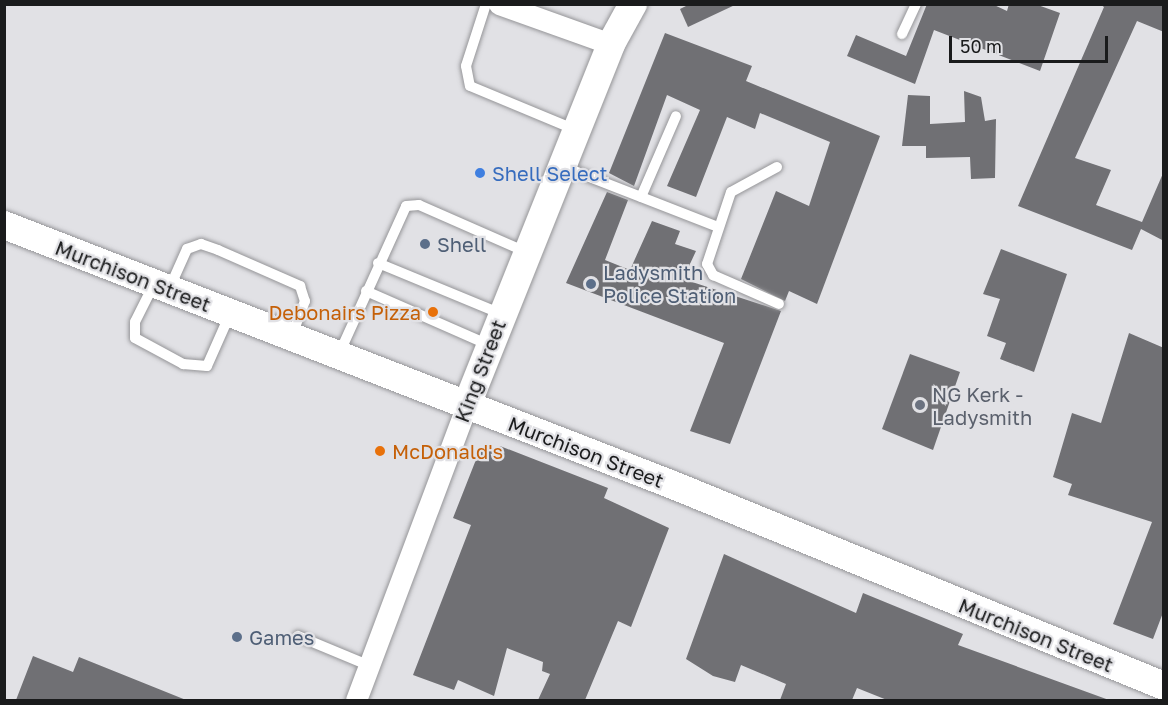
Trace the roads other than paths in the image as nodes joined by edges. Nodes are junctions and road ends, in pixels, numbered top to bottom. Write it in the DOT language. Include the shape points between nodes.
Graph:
graph roads {
  1 [pos="486,4"];
  2 [pos="499,4"];
  3 [pos="633,4"];
  4 [pos="916,4"];
  5 [pos="902,34"];
  6 [pos="611,44"];
  7 [pos="676,116"];
  8 [pos="576,130"];
  9 [pos="561,166"];
  10 [pos="777,167"];
  11 [pos="641,197"];
  12 [pos="4,225"];
  13 [pos="718,227"];
  14 [pos="526,252"];
  15 [pos="378,263"];
  16 [pos="161,287"];
  17 [pos="366,291"];
  18 [pos="779,304"];
  19 [pos="230,314"];
  20 [pos="502,314"];
  21 [pos="290,338"];
  22 [pos="490,345"];
  23 [pos="338,356"];
  24 [pos="466,407"];
  25 [pos="298,636"];
  26 [pos="370,666"];
  27 [pos="1164,686"];
  28 [pos="356,700"];
  1 -- 8 [label="lane" via="466,66 470,86"];
  2 -- 6 [label="street"];
  3 -- 6 [label="street, King Street"];
  4 -- 5 [label="lane"];
  6 -- 8 [label="street, King Street"];
  7 -- 11 [label="lane"];
  8 -- 9 [label="street, King Street"];
  9 -- 11 [label="lane"];
  9 -- 14 [label="street, King Street"];
  10 -- 13 [label="lane" via="731,192"];
  11 -- 13 [label="lane"];
  12 -- 16 [label="street, Murchison Street"];
  13 -- 18 [label="lane" via="707,264 710,272"];
  14 -- 15 [label="lane" via="410,204 398,214"];
  14 -- 20 [label="street, King Street"];
  15 -- 17 [label="lane"];
  15 -- 20 [label="lane"];
  16 -- 19 [label="street, Murchison Street"];
  16 -- 19 [label="lane" via="135,322 135,339 183,363 207,366"];
  16 -- 21 [label="lane" via="187,249 201,244 218,250 300,286 305,301"];
  17 -- 22 [label="lane"];
  17 -- 23 [label="lane"];
  19 -- 21 [label="street, Murchison Street"];
  20 -- 22 [label="street, King Street"];
  21 -- 23 [label="street, Murchison Street"];
  22 -- 24 [label="street, King Street"];
  23 -- 24 [label="street, Murchison Street"];
  24 -- 26 [label="street, King Street"];
  24 -- 27 [label="street, Murchison Street" via="674,485"];
  25 -- 26 [label="lane"];
  26 -- 28 [label="street, King Street"];
}
